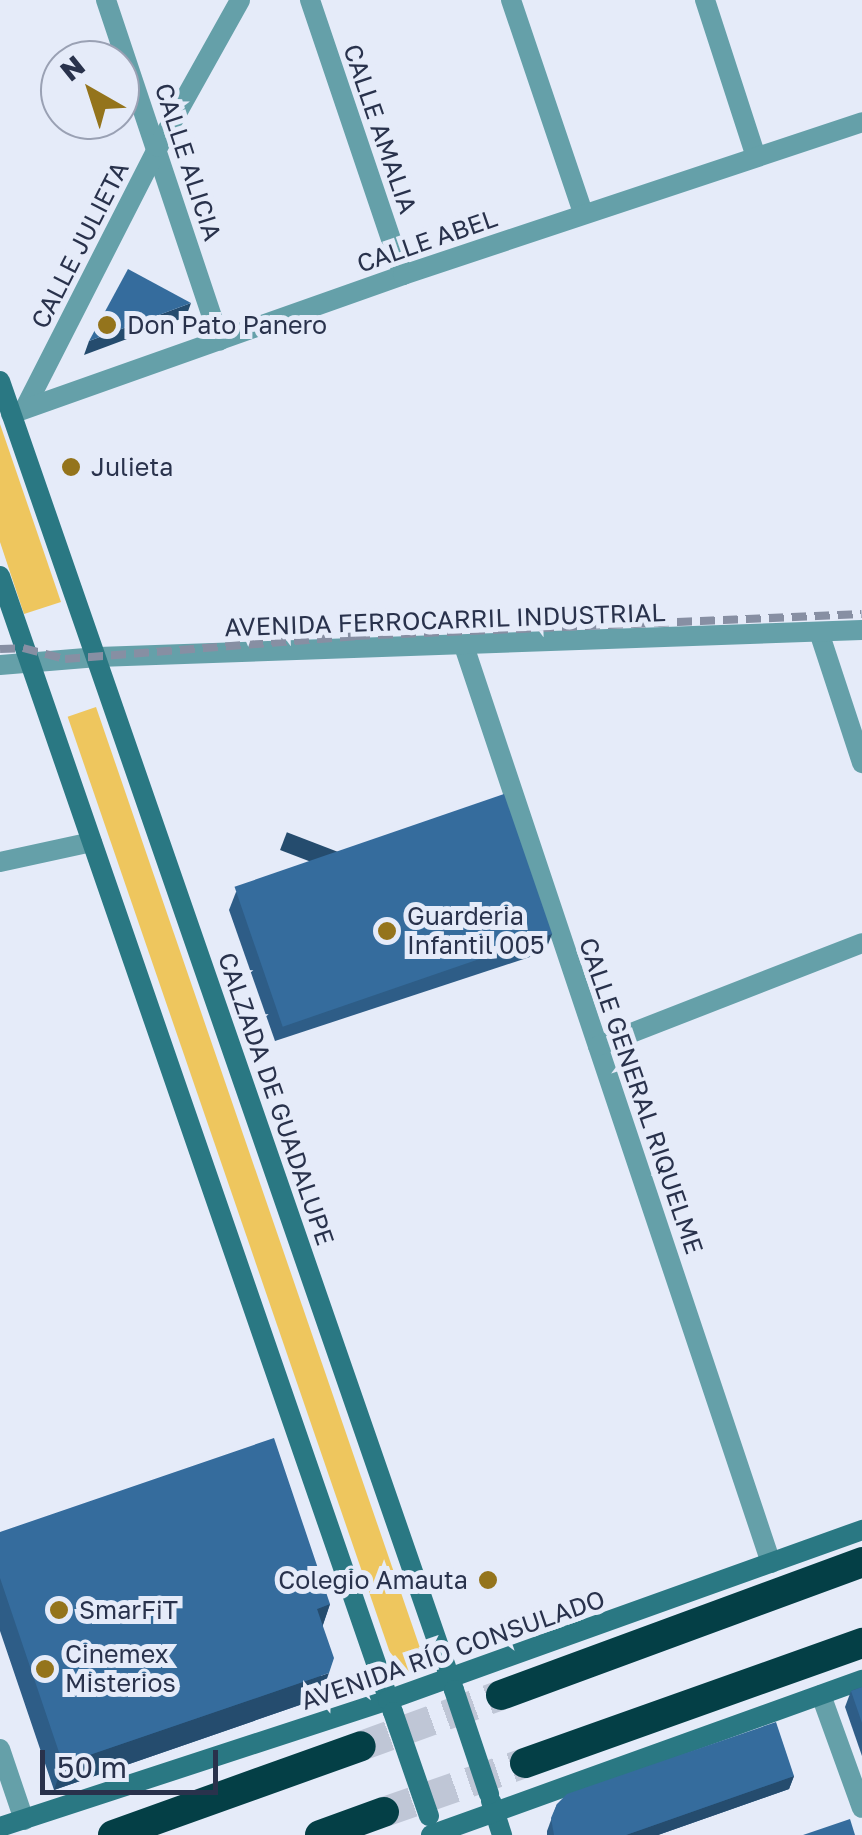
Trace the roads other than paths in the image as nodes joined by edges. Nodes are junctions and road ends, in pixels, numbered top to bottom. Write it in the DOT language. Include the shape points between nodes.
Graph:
graph roads {
  1 [pos="106,0"];
  2 [pos="240,0"];
  3 [pos="310,0"];
  4 [pos="511,0"];
  5 [pos="705,0"];
  6 [pos="862,122"];
  7 [pos="158,147"];
  8 [pos="756,157"];
  9 [pos="583,213"];
  10 [pos="404,275"];
  11 [pos="220,340"];
  12 [pos="0,380"];
  13 [pos="18,411"];
  14 [pos="0,576"];
  15 [pos="862,630"];
  16 [pos="819,632"];
  17 [pos="464,646"];
  18 [pos="98,656"];
  19 [pos="29,664"];
  20 [pos="0,665"];
  21 [pos="862,763"];
  22 [pos="92,842"];
  23 [pos="0,862"];
  24 [pos="862,944"];
  25 [pos="598,1046"];
  26 [pos="862,1530"];
  27 [pos="862,1562"];
  28 [pos="772,1563"];
  29 [pos="862,1644"];
  30 [pos="862,1680"];
  31 [pos="452,1684"];
  32 [pos="501,1694"];
  33 [pos="821,1695"];
  34 [pos="390,1706"];
  35 [pos="361,1746"];
  36 [pos="0,1748"];
  37 [pos="525,1762"];
  38 [pos="492,1803"];
  39 [pos="862,1808"];
  40 [pos="384,1812"];
  41 [pos="24,1820"];
  42 [pos="0,1827"];
  43 [pos="433,1830"];
  44 [pos="112,1835"];
  45 [pos="320,1835"];
  46 [pos="502,1835"];
  1 -- 7 [label="street, CALLE ALICIA"];
  2 -- 7 [label="street, CALLE JULIETA"];
  3 -- 10 [label="street, CALLE AMALIA"];
  4 -- 9 [label="street"];
  5 -- 8 [label="street"];
  6 -- 8 [label="street, CALLE ABEL"];
  7 -- 11 [label="street, CALLE ALICIA"];
  7 -- 13 [label="street, CALLE JULIETA"];
  8 -- 9 [label="street, CALLE ABEL"];
  9 -- 10 [label="street, CALLE ABEL"];
  10 -- 11 [label="street, CALLE ABEL"];
  11 -- 13 [label="street, CALLE ABEL"];
  12 -- 13 [label="main road, CALZADA DE GUADALUPE"];
  13 -- 18 [label="main road, CALZADA DE GUADALUPE"];
  14 -- 19 [label="main road"];
  15 -- 16 [label="street, AVENIDA FERROCARRIL INDUSTRIAL"];
  16 -- 17 [label="street, AVENIDA FERROCARRIL INDUSTRIAL"];
  16 -- 21 [label="street"];
  17 -- 18 [label="street, AVENIDA FERROCARRIL INDUSTRIAL"];
  17 -- 25 [label="street, CALLE GENERAL RIQUELME"];
  18 -- 19 [label="street, AVENIDA FERROCARRIL INDUSTRIAL"];
  18 -- 31 [label="main road, CALZADA DE GUADALUPE"];
  19 -- 20 [label="street, AVENIDA FERROCARRIL INDUSTRIAL"];
  19 -- 22 [label="main road"];
  22 -- 23 [label="street"];
  22 -- 34 [label="main road"];
  24 -- 25 [label="street"];
  25 -- 28 [label="street, CALLE GENERAL RIQUELME"];
  26 -- 28 [label="main road, AVENIDA RÍO CONSULADO"];
  27 -- 32 [label="highway"];
  28 -- 31 [label="main road, AVENIDA RÍO CONSULADO"];
  29 -- 37 [label="highway"];
  30 -- 33 [label="main road"];
  31 -- 34 [label="main road, AVENIDA RÍO CONSULADO"];
  31 -- 38 [label="main road, CALZADA DE GUADALUPE, bridge"];
  33 -- 38 [label="main road"];
  33 -- 39 [label="street"];
  34 -- 41 [label="main road, AVENIDA RÍO CONSULADO"];
  34 -- 43 [label="main road, bridge"];
  35 -- 44 [label="highway"];
  36 -- 41 [label="street"];
  38 -- 43 [label="main road"];
  38 -- 46 [label="main road, CALZADA DE GUADALUPE"];
  40 -- 45 [label="highway"];
  41 -- 42 [label="main road, AVENIDA RÍO CONSULADO"];
}
